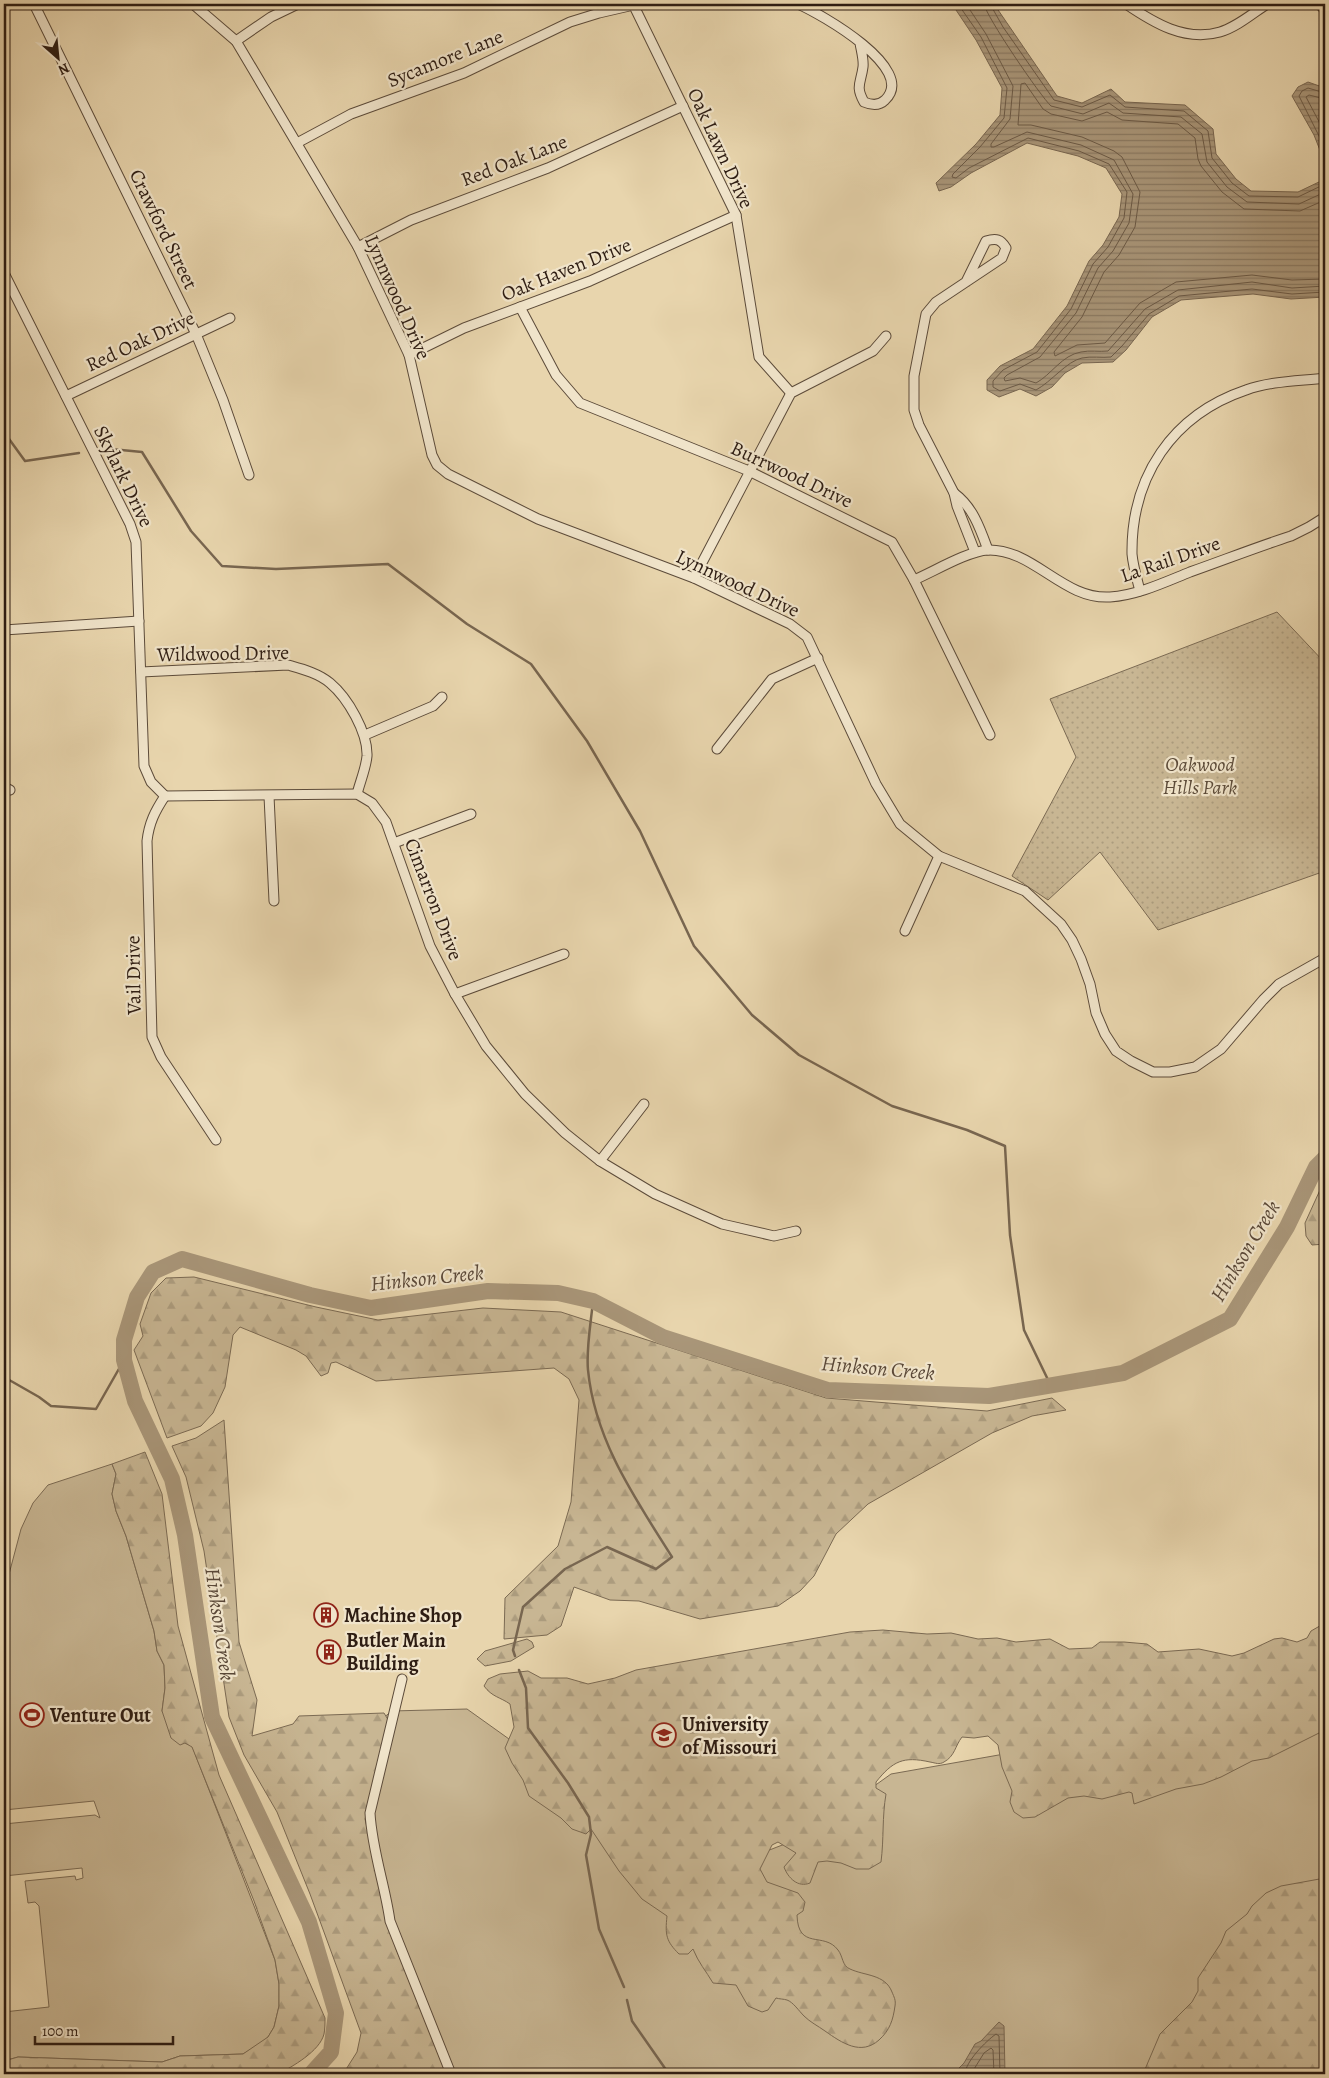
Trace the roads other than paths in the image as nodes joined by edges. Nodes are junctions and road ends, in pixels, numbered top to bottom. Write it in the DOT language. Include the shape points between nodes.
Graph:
graph roads {
  1 [pos="34,4"];
  2 [pos="194,4"];
  3 [pos="298,4"];
  4 [pos="635,4"];
  5 [pos="798,4"];
  6 [pos="1126,4"];
  7 [pos="1267,4"];
  8 [pos="1319,4"];
  9 [pos="1325,10"];
  10 [pos="236,40"];
  11 [pos="860,43"];
  12 [pos="683,106"];
  13 [pos="297,143"];
  14 [pos="736,215"];
  15 [pos="358,247"];
  16 [pos="4,273"];
  17 [pos="966,282"];
  18 [pos="520,307"];
  19 [pos="230,318"];
  20 [pos="196,334"];
  21 [pos="886,336"];
  22 [pos="409,355"];
  23 [pos="1325,378"];
  24 [pos="791,393"];
  25 [pos="66,396"];
  26 [pos="749,471"];
  27 [pos="249,474"];
  28 [pos="954,493"];
  29 [pos="1325,517"];
  30 [pos="988,550"];
  31 [pos="975,552"];
  32 [pos="694,578"];
  33 [pos="914,580"];
  34 [pos="1140,591"];
  35 [pos="139,620"];
  36 [pos="4,630"];
  37 [pos="818,658"];
  38 [pos="141,672"];
  39 [pos="442,697"];
  40 [pos="364,735"];
  41 [pos="990,735"];
  42 [pos="717,749"];
  43 [pos="357,794"];
  44 [pos="165,796"];
  45 [pos="269,796"];
  46 [pos="472,814"];
  47 [pos="394,843"];
  48 [pos="939,856"];
  49 [pos="274,901"];
  50 [pos="905,931"];
  51 [pos="564,954"];
  52 [pos="1325,958"];
  53 [pos="455,994"];
  54 [pos="644,1104"];
  55 [pos="216,1140"];
  56 [pos="600,1162"];
  57 [pos="796,1231"];
  58 [pos="402,1679"];
  59 [pos="451,2074"];
  1 -- 20 [label="street, Crawford Street"];
  2 -- 10 [label="street, Lynnwood Drive"];
  3 -- 10 [label="street"];
  4 -- 12 [label="street, Oak Lawn Drive"];
  4 -- 13 [label="street, Sycamore Lane" via="570,22 464,73 351,114"];
  5 -- 11 [label="street"];
  6 -- 7 [label="street" via="1156,24 1179,32 1199,34 1220,32"];
  8 -- 9 [label="street"];
  10 -- 13 [label="street, Lynnwood Drive"];
  11 -- 11 [label="street" via="876,55 892,80 889,97 882,104 871,105 860,95 858,86 863,66"];
  12 -- 14 [label="street, Oak Lawn Drive"];
  12 -- 15 [label="street, Red Oak Lane" via="548,168 411,220"];
  13 -- 15 [label="street, Lynnwood Drive"];
  14 -- 18 [label="street, Oak Haven Drive" via="590,281"];
  14 -- 24 [label="street, Oak Lawn Drive" via="759,357"];
  15 -- 22 [label="street, Lynnwood Drive"];
  16 -- 25 [label="street, Skylark Drive"];
  17 -- 17 [label="street" via="986,241 1000,241 1006,248 1002,258"];
  17 -- 28 [label="street" via="936,302 926,314 914,376 913,397 919,425"];
  18 -- 22 [label="street, Oak Haven Drive" via="464,328"];
  18 -- 26 [label="street, Burrwood Drive" via="556,375 580,403"];
  19 -- 20 [label="street, Red Oak Drive"];
  20 -- 25 [label="street, Red Oak Drive"];
  20 -- 27 [label="street, Crawford Street"];
  21 -- 24 [label="street" via="873,351"];
  22 -- 32 [label="street, Lynnwood Drive" via="432,455 437,465 448,474 538,519"];
  23 -- 34 [label="street" via="1248,389 1226,397 1185,424 1173,436 1147,476 1138,500 1132,556"];
  24 -- 26 [label="street"];
  25 -- 35 [label="street, Skylark Drive" via="136,542"];
  26 -- 32 [label="street"];
  26 -- 33 [label="street, Burrwood Drive" via="892,542"];
  28 -- 30 [label="street" via="974,515"];
  28 -- 31 [label="street"];
  29 -- 34 [label="street, La Rail Drive" via="1291,536"];
  30 -- 31 [label="street, La Rail Drive"];
  30 -- 34 [label="street, La Rail Drive" via="1017,556 1069,588 1085,594 1109,597"];
  31 -- 33 [label="street, La Rail Drive"];
  32 -- 37 [label="street, Lynnwood Drive" via="790,624 806,637"];
  33 -- 41 [label="street, Burrwood Drive"];
  35 -- 36 [label="street"];
  35 -- 38 [label="street, Skylark Drive"];
  37 -- 42 [label="street" via="772,679"];
  37 -- 48 [label="street, Lynnwood Drive" via="881,792 900,824"];
  38 -- 40 [label="street, Wildwood Drive" via="288,665 330,682 348,705"];
  38 -- 44 [label="street, Skylark Drive" via="144,766 151,782"];
  39 -- 40 [label="street" via="433,706"];
  40 -- 43 [label="street, Wildwood Drive" via="367,757"];
  43 -- 45 [label="street"];
  43 -- 47 [label="street, Cimarron Drive" via="372,802 386,822"];
  44 -- 45 [label="street"];
  44 -- 55 [label="street, Vail Drive" via="149,825 147,841 152,1037 161,1057"];
  45 -- 49 [label="street"];
  46 -- 47 [label="street"];
  47 -- 53 [label="street, Cimarron Drive" via="430,946"];
  48 -- 50 [label="street"];
  48 -- 52 [label="street, Lynnwood Drive" via="1025,891 1061,924 1081,959 1105,1034 1116,1051 1153,1072 1194,1067 1208,1059 1280,984"];
  51 -- 53 [label="street"];
  53 -- 56 [label="street, Cimarron Drive" via="486,1046 525,1094 564,1133"];
  54 -- 56 [label="street"];
  56 -- 57 [label="street, Cimarron Drive" via="655,1194 722,1224 774,1236"];
  58 -- 59 [label="street" via="370,1813 370,1828 390,1922"];
}
